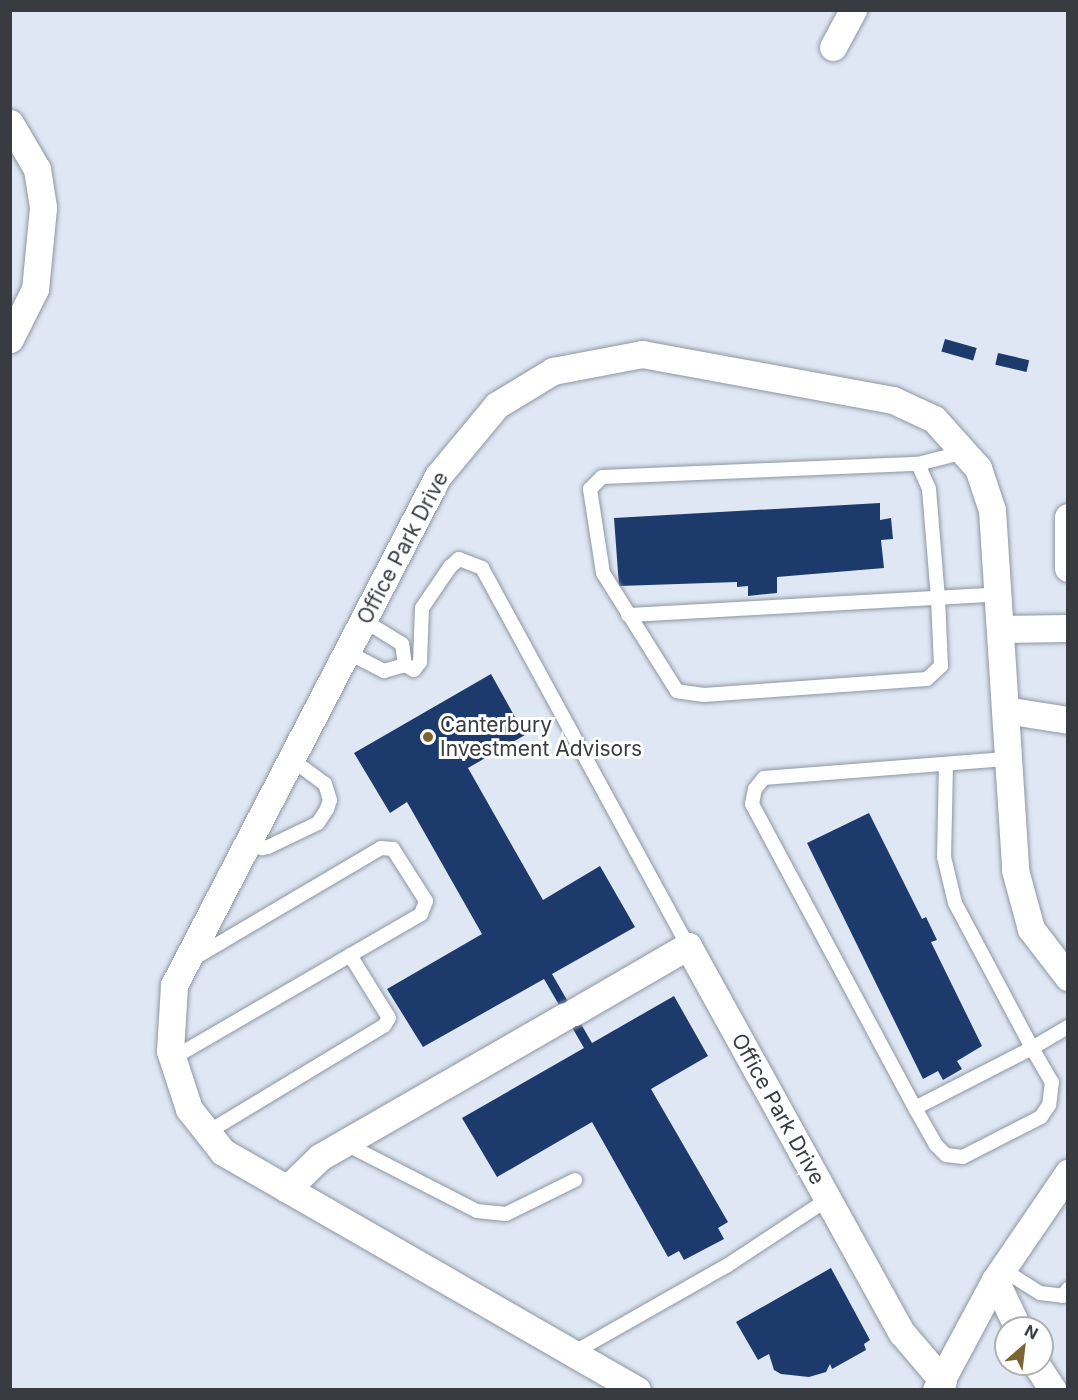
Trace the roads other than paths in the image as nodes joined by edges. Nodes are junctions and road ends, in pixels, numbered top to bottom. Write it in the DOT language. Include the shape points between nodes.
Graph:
graph roads {
  1 [pos="853,10"];
  2 [pos="833,47"];
  3 [pos="10,123"];
  4 [pos="10,339"];
  5 [pos="964,452"];
  6 [pos="918,464"];
  7 [pos="1068,517"];
  8 [pos="1068,568"];
  9 [pos="998,594"];
  10 [pos="939,598"];
  11 [pos="628,615"];
  12 [pos="363,620"];
  13 [pos="1068,628"];
  14 [pos="1000,629"];
  15 [pos="347,652"];
  16 [pos="405,665"];
  17 [pos="1005,710"];
  18 [pos="1068,720"];
  19 [pos="291,759"];
  20 [pos="1008,759"];
  21 [pos="946,764"];
  22 [pos="250,838"];
  23 [pos="688,946"];
  24 [pos="350,956"];
  25 [pos="184,964"];
  26 [pos="1068,977"];
  27 [pos="1068,1027"];
  28 [pos="1032,1048"];
  29 [pos="173,1058"];
  30 [pos="915,1107"];
  31 [pos="208,1132"];
  32 [pos="344,1143"];
  33 [pos="1068,1173"];
  34 [pos="575,1180"];
  35 [pos="287,1189"];
  36 [pos="828,1199"];
  37 [pos="999,1274"];
  38 [pos="1068,1289"];
  39 [pos="1014,1316"];
  40 [pos="573,1353"];
  41 [pos="1044,1376"];
  42 [pos="939,1385"];
  43 [pos="637,1389"];
  44 [pos="1053,1389"];
  1 -- 2 [label="street"];
  3 -- 4 [label="street" via="37,169 43,208 35,290"];
  5 -- 6 [label="lane"];
  5 -- 9 [label="street, Office Park Drive" via="978,468 992,510"];
  5 -- 12 [label="street, Office Park Drive" via="934,419 892,400 642,354 553,371 497,405 438,476"];
  6 -- 10 [label="lane" via="929,489"];
  6 -- 11 [label="lane" via="602,477 591,489 603,573"];
  7 -- 8 [label="street"];
  9 -- 10 [label="lane"];
  9 -- 14 [label="street, Office Park Drive"];
  10 -- 11 [label="lane"];
  10 -- 11 [label="lane" via="941,666 927,679 704,695 676,692"];
  12 -- 15 [label="street, Office Park Drive"];
  12 -- 16 [label="lane" via="402,644"];
  13 -- 14 [label="street"];
  14 -- 17 [label="street, Office Park Drive"];
  15 -- 16 [label="lane" via="384,671"];
  15 -- 19 [label="street, Office Park Drive"];
  16 -- 23 [label="lane" via="414,669 420,662 418,621 422,608 450,567 459,559 482,568"];
  17 -- 18 [label="street"];
  17 -- 20 [label="street, Office Park Drive"];
  19 -- 22 [label="street, Office Park Drive"];
  19 -- 22 [label="lane" via="325,784 330,800 327,809 318,823 268,848"];
  20 -- 21 [label="lane"];
  20 -- 26 [label="street, Office Park Drive" via="1015,870 1028,919 1031,929"];
  21 -- 28 [label="lane" via="944,857 955,903"];
  21 -- 30 [label="lane" via="764,778 755,789 752,804"];
  22 -- 25 [label="street, Office Park Drive"];
  23 -- 32 [label="street"];
  23 -- 36 [label="street, Office Park Drive"];
  24 -- 25 [label="lane" via="422,914 426,901 393,849 381,848"];
  24 -- 29 [label="lane"];
  24 -- 31 [label="lane" via="389,1018 384,1026"];
  25 -- 29 [label="street, Office Park Drive" via="174,985"];
  27 -- 28 [label="lane"];
  28 -- 30 [label="lane"];
  28 -- 30 [label="lane" via="1052,1082 1049,1105 1041,1117 986,1146 963,1157 946,1155"];
  29 -- 31 [label="street, Office Park Drive" via="189,1109"];
  31 -- 35 [label="street, Office Park Drive" via="223,1152"];
  32 -- 34 [label="lane" via="477,1211 506,1214"];
  32 -- 35 [label="street" via="320,1157"];
  33 -- 37 [label="street, Office Park Drive"];
  35 -- 40 [label="street, Office Park Drive"];
  36 -- 40 [label="lane" via="728,1265"];
  36 -- 42 [label="street, Office Park Drive" via="902,1333"];
  37 -- 38 [label="lane" via="1040,1293 1063,1296"];
  37 -- 39 [label="street"];
  37 -- 42 [label="street, Office Park Drive"];
  40 -- 43 [label="street, Office Park Drive"];
  41 -- 44 [label="street"];
}
